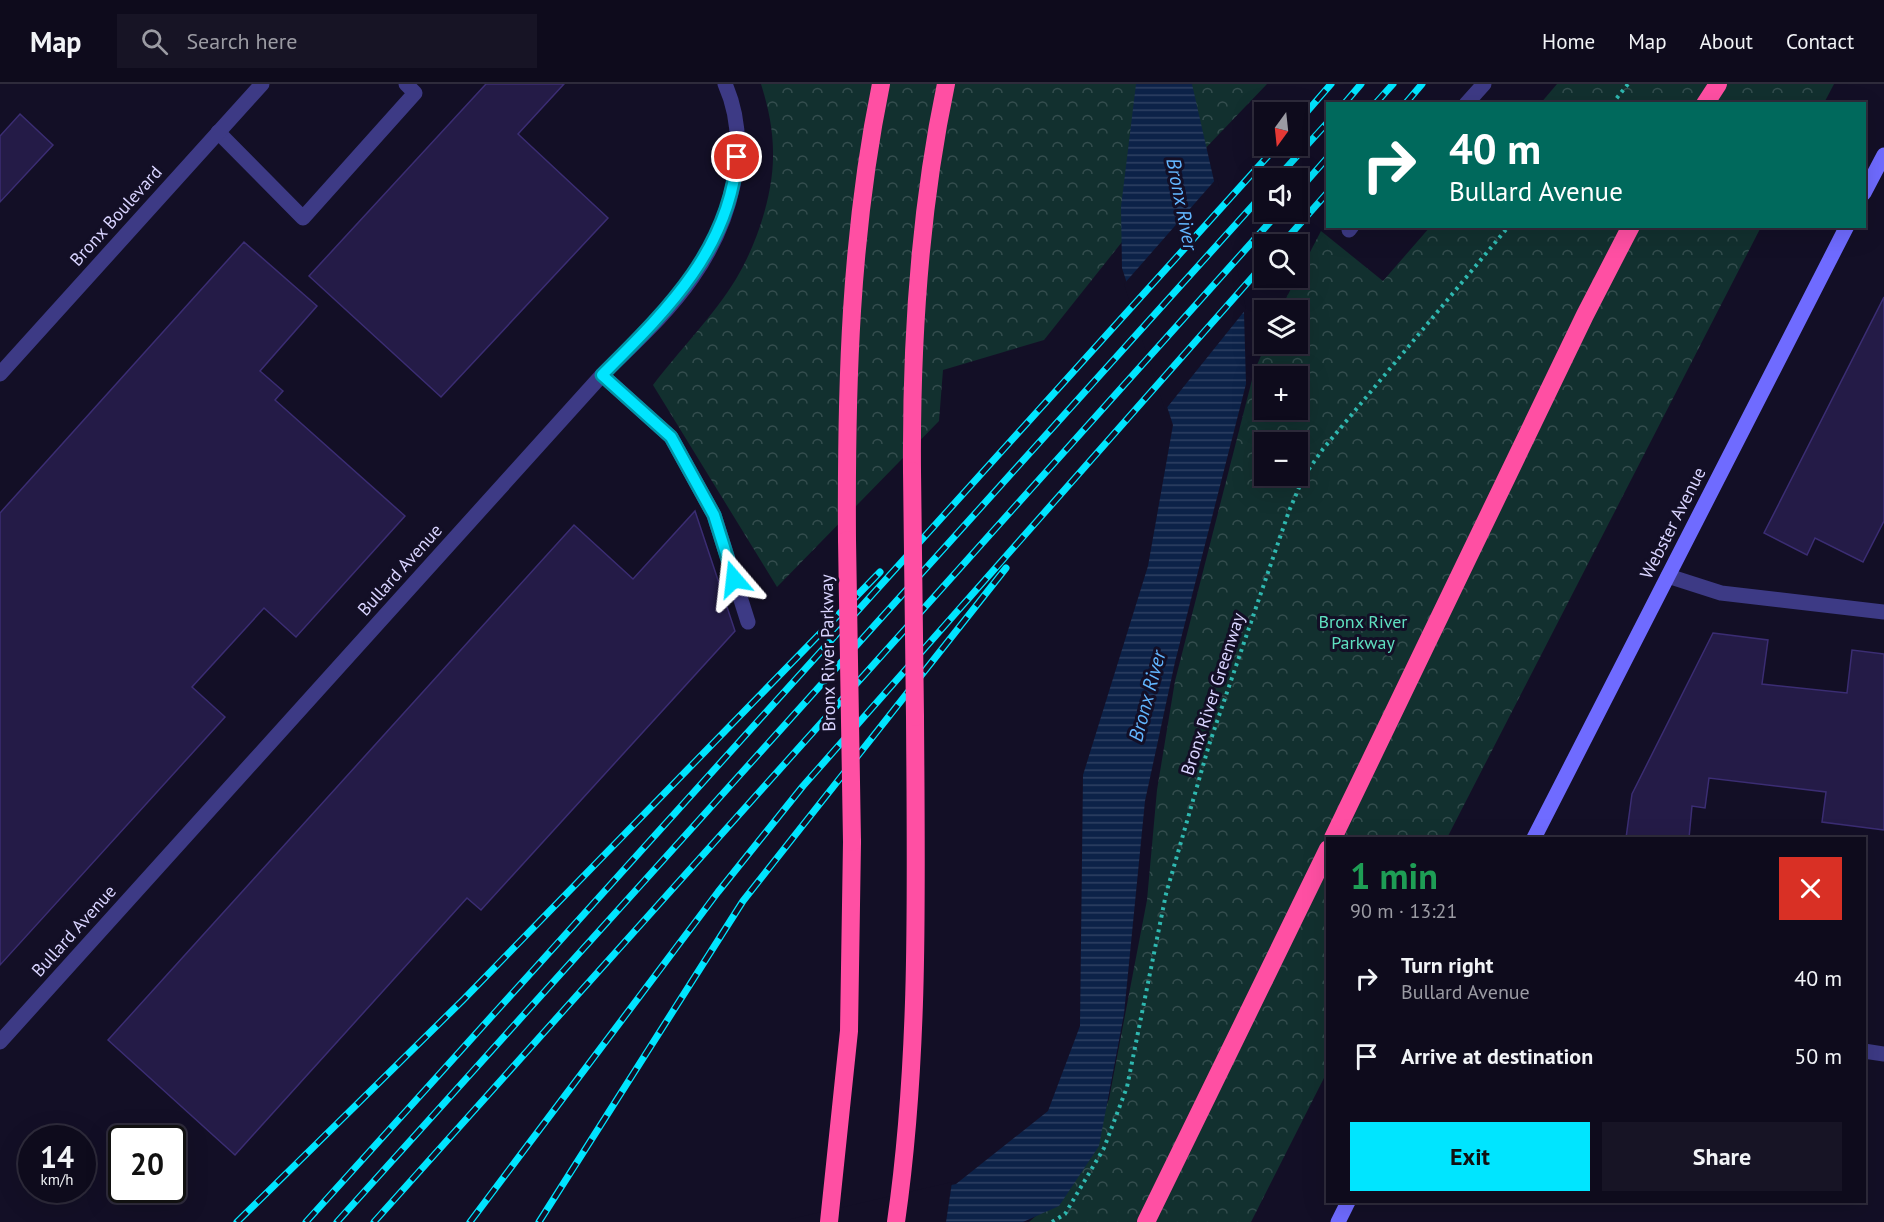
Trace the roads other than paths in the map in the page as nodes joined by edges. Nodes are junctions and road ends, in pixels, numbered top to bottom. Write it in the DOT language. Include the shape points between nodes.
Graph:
graph roads {
  1 [pos="262,84"];
  2 [pos="406,84"];
  3 [pos="725,84"];
  4 [pos="881,84"];
  5 [pos="946,84"];
  6 [pos="1484,84"];
  7 [pos="1718,84"];
  8 [pos="1468,102"];
  9 [pos="1706,102"];
  10 [pos="218,132"];
  11 [pos="1884,155"];
  12 [pos="1866,189"];
  13 [pos="1630,228"];
  14 [pos="1846,228"];
  15 [pos="0,374"];
  16 [pos="602,375"];
  17 [pos="1668,576"];
  18 [pos="1884,612"];
  19 [pos="748,622"];
  20 [pos="1333,837"];
  21 [pos="1535,837"];
  22 [pos="1326,853"];
  23 [pos="0,1042"];
  24 [pos="1866,1051"];
  25 [pos="1884,1053"];
  26 [pos="1348,1203"];
  27 [pos="829,1222"];
  28 [pos="896,1222"];
  29 [pos="1146,1222"];
  30 [pos="1338,1222"];
  1 -- 10 [label="street, Bronx Boulevard"];
  2 -- 10 [label="street" via="415,93 303,218"];
  3 -- 16 [label="street, Bullard Avenue" via="738,144 733,186 711,248 668,309"];
  4 -- 27 [label="highway, Bronx River Parkway, bridge" via="863,181 849,327 849,1031"];
  5 -- 28 [label="highway, bridge" via="918,261 913,328 915,964 904,1165"];
  6 -- 8 [label="street"];
  7 -- 9 [label="highway"];
  10 -- 15 [label="street, Bronx Boulevard"];
  11 -- 12 [label="main road"];
  13 -- 20 [label="highway"];
  14 -- 17 [label="main road, Webster Avenue"];
  16 -- 19 [label="street" via="671,437 714,515"];
  16 -- 23 [label="street, Bullard Avenue"];
  17 -- 18 [label="street" via="1721,593"];
  17 -- 21 [label="main road, Webster Avenue"];
  22 -- 29 [label="highway"];
  24 -- 25 [label="street"];
  26 -- 30 [label="main road"];
}
